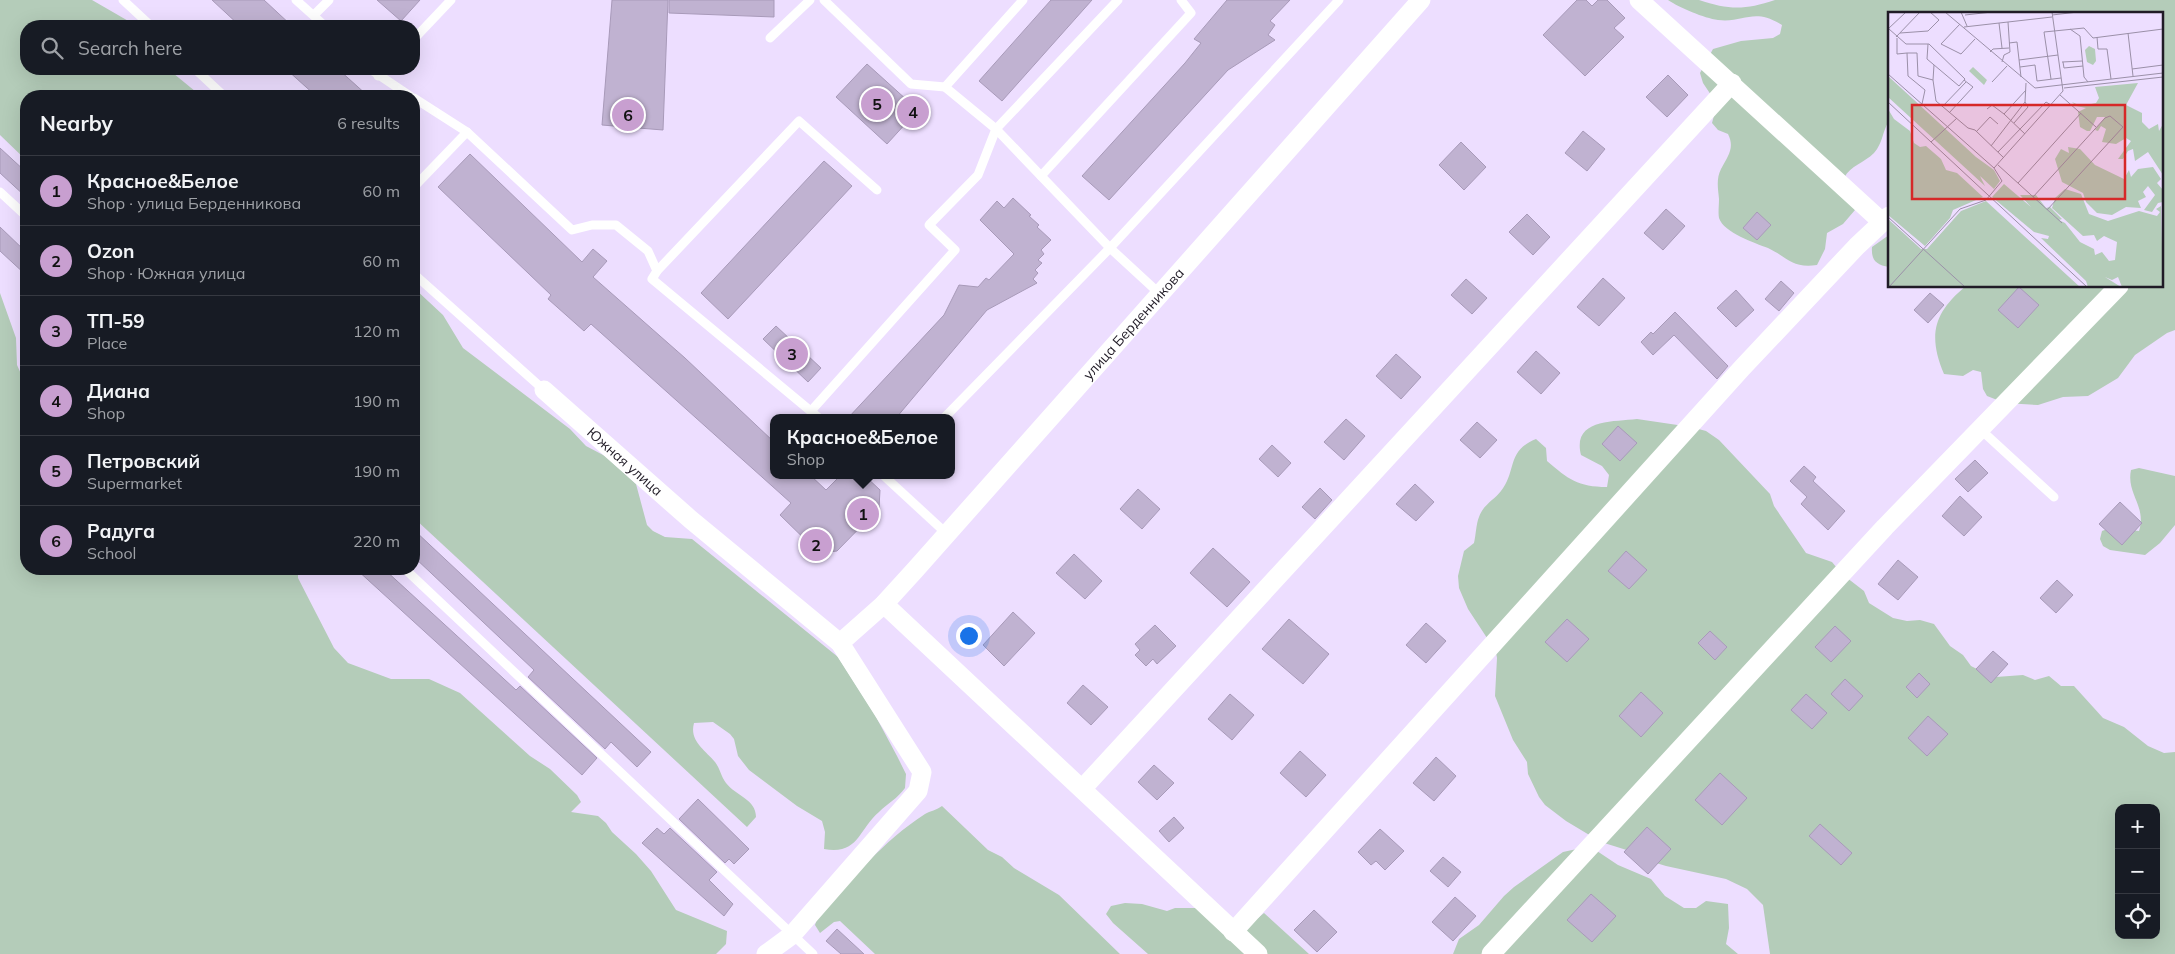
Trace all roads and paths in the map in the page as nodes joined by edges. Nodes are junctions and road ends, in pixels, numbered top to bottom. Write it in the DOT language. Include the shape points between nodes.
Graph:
graph roads {
  1 [pos="123,0"];
  2 [pos="296,0"];
  3 [pos="329,0"];
  4 [pos="451,0"];
  5 [pos="810,0"];
  6 [pos="824,0"];
  7 [pos="1023,0"];
  8 [pos="1118,0"];
  9 [pos="1181,0"];
  10 [pos="1339,0"];
  11 [pos="1421,0"];
  12 [pos="1639,0"];
  13 [pos="314,16"];
  14 [pos="145,20"];
  15 [pos="318,20"];
  16 [pos="420,33"];
  17 [pos="770,38"];
  18 [pos="201,75"];
  19 [pos="378,76"];
  20 [pos="1732,83"];
  21 [pos="944,87"];
  22 [pos="218,90"];
  23 [pos="400,90"];
  24 [pos="420,102"];
  25 [pos="996,129"];
  26 [pos="467,132"];
  27 [pos="1042,176"];
  28 [pos="420,181"];
  29 [pos="876,190"];
  30 [pos="0,192"];
  31 [pos="20,210"];
  32 [pos="1886,219"];
  33 [pos="1110,248"];
  34 [pos="657,271"];
  35 [pos="420,279"];
  36 [pos="2117,288"];
  37 [pos="1161,295"];
  38 [pos="544,390"];
  39 [pos="814,414"];
  40 [pos="816,414"];
  41 [pos="948,414"];
  42 [pos="1980,429"];
  43 [pos="889,479"];
  44 [pos="2054,497"];
  45 [pos="947,534"];
  46 [pos="411,575"];
  47 [pos="884,604"];
  48 [pos="840,643"];
  49 [pos="1082,789"];
  50 [pos="1233,932"];
  51 [pos="792,935"];
  52 [pos="766,954"];
  53 [pos="813,954"];
  54 [pos="1258,954"];
  55 [pos="1491,954"];
  1 -- 14 [label="lane"];
  2 -- 13 [label="lane"];
  3 -- 13 [label="lane"];
  4 -- 16 [label="lane"];
  5 -- 17 [label="lane"];
  6 -- 21 [label="lane" via="911,84"];
  7 -- 21 [label="lane"];
  8 -- 25 [label="lane"];
  9 -- 27 [label="lane" via="1191,13"];
  10 -- 33 [label="lane"];
  11 -- 37 [label="street, улица Берденникова"];
  12 -- 20 [label="street"];
  13 -- 15 [label="lane"];
  18 -- 22 [label="lane"];
  19 -- 23 [label="lane"];
  20 -- 32 [label="street"];
  20 -- 49 [label="street"];
  21 -- 25 [label="lane"];
  24 -- 26 [label="lane"];
  25 -- 27 [label="lane"];
  25 -- 40 [label="lane" via="978,175 929,226 955,250"];
  26 -- 28 [label="lane"];
  26 -- 34 [label="lane" via="572,230 616,226 648,251"];
  27 -- 33 [label="lane"];
  29 -- 34 [label="lane" via="800,121"];
  30 -- 31 [label="lane"];
  32 -- 50 [label="street" via="1742,368"];
  33 -- 37 [label="lane"];
  33 -- 41 [label="lane"];
  34 -- 39 [label="lane" via="652,279"];
  35 -- 38 [label="lane, Южная улица"];
  36 -- 42 [label="street"];
  37 -- 45 [label="street, улица Берденникова"];
  38 -- 48 [label="street, Южная улица" via="690,519"];
  42 -- 44 [label="lane"];
  42 -- 55 [label="street" via="1884,527"];
  43 -- 45 [label="lane"];
  45 -- 47 [label="street, улица Берденникова"];
  46 -- 51 [label="lane"];
  47 -- 48 [label="street, улица Берденникова"];
  47 -- 49 [label="street"];
  48 -- 51 [label="street, Южная улица" via="922,772 918,791"];
  49 -- 50 [label="street"];
  50 -- 54 [label="street"];
  51 -- 52 [label="street, Южная улица"];
  51 -- 53 [label="lane"];
}
